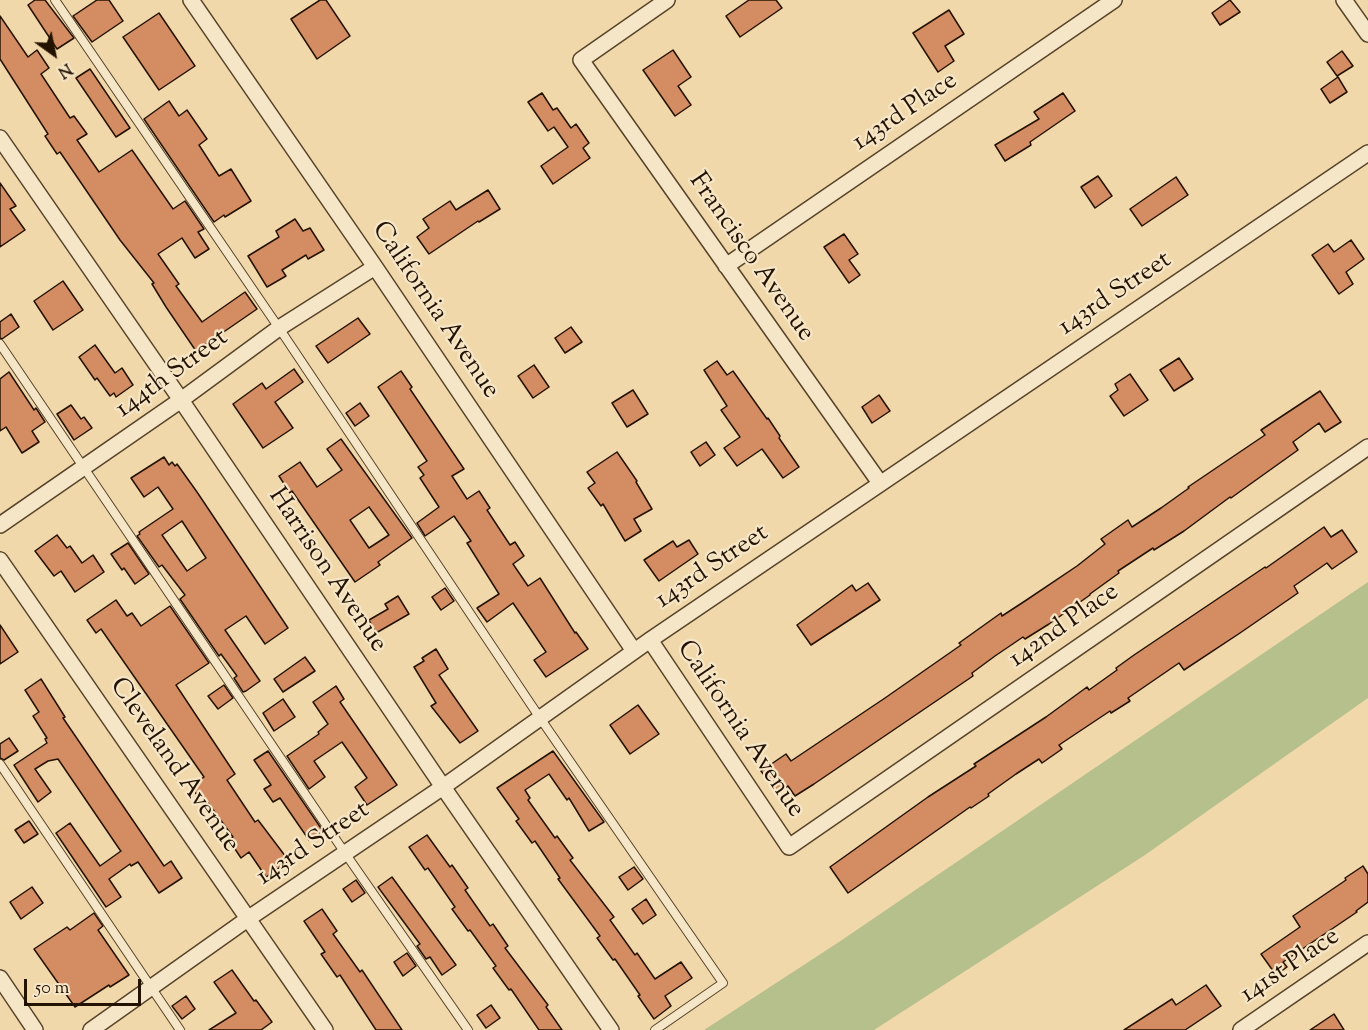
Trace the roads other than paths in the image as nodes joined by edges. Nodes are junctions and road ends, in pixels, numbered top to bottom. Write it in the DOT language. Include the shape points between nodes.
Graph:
graph roads {
  1 [pos="55,0"];
  2 [pos="191,0"];
  3 [pos="667,0"];
  4 [pos="1114,0"];
  5 [pos="1344,0"];
  6 [pos="1368,34"];
  7 [pos="0,138"];
  8 [pos="1368,153"];
  9 [pos="726,266"];
  10 [pos="375,267"];
  11 [pos="279,328"];
  12 [pos="0,344"];
  13 [pos="181,400"];
  14 [pos="1368,447"];
  15 [pos="84,467"];
  16 [pos="880,483"];
  17 [pos="0,525"];
  18 [pos="0,560"];
  19 [pos="650,640"];
  20 [pos="634,651"];
  21 [pos="540,718"];
  22 [pos="0,764"];
  23 [pos="443,787"];
  24 [pos="789,847"];
  25 [pos="345,853"];
  26 [pos="249,918"];
  27 [pos="1368,943"];
  28 [pos="0,978"];
  29 [pos="151,988"];
  30 [pos="35,1030"];
  31 [pos="92,1030"];
  32 [pos="180,1030"];
  33 [pos="325,1030"];
  34 [pos="468,1030"];
  35 [pos="611,1030"];
  36 [pos="655,1030"];
  37 [pos="1241,1030"];
  1 -- 11 [label="lane"];
  2 -- 10 [label="street, California Avenue"];
  3 -- 9 [label="street, Francisco Avenue" via="581,60"];
  4 -- 9 [label="street, 143rd Place"];
  5 -- 6 [label="street"];
  7 -- 13 [label="street, Harrison Avenue"];
  8 -- 16 [label="street, 143rd Street"];
  9 -- 16 [label="street, Francisco Avenue"];
  10 -- 11 [label="street, 144th Street"];
  10 -- 20 [label="street, California Avenue"];
  11 -- 13 [label="street, 144th Street"];
  11 -- 21 [label="lane"];
  12 -- 15 [label="lane"];
  13 -- 15 [label="street, 144th Street"];
  13 -- 23 [label="street, Harrison Avenue"];
  14 -- 24 [label="street, 142nd Place"];
  15 -- 17 [label="street, 144th Street"];
  15 -- 25 [label="lane"];
  16 -- 19 [label="street, 143rd Street"];
  18 -- 26 [label="street, Cleveland Avenue"];
  19 -- 20 [label="street, 143rd Street"];
  19 -- 24 [label="street, California Avenue"];
  20 -- 21 [label="street, 143rd Street"];
  21 -- 23 [label="street, 143rd Street"];
  21 -- 36 [label="lane" via="723,984"];
  22 -- 29 [label="lane"];
  23 -- 25 [label="street, 143rd Street"];
  23 -- 35 [label="street, Harrison Avenue"];
  25 -- 26 [label="street, 143rd Street"];
  25 -- 34 [label="lane"];
  26 -- 29 [label="street, 143rd Street"];
  26 -- 33 [label="street, Cleveland Avenue"];
  27 -- 37 [label="street, 141st Place"];
  28 -- 30 [label="street"];
  29 -- 31 [label="street, 143rd Street"];
  29 -- 32 [label="lane"];
}
